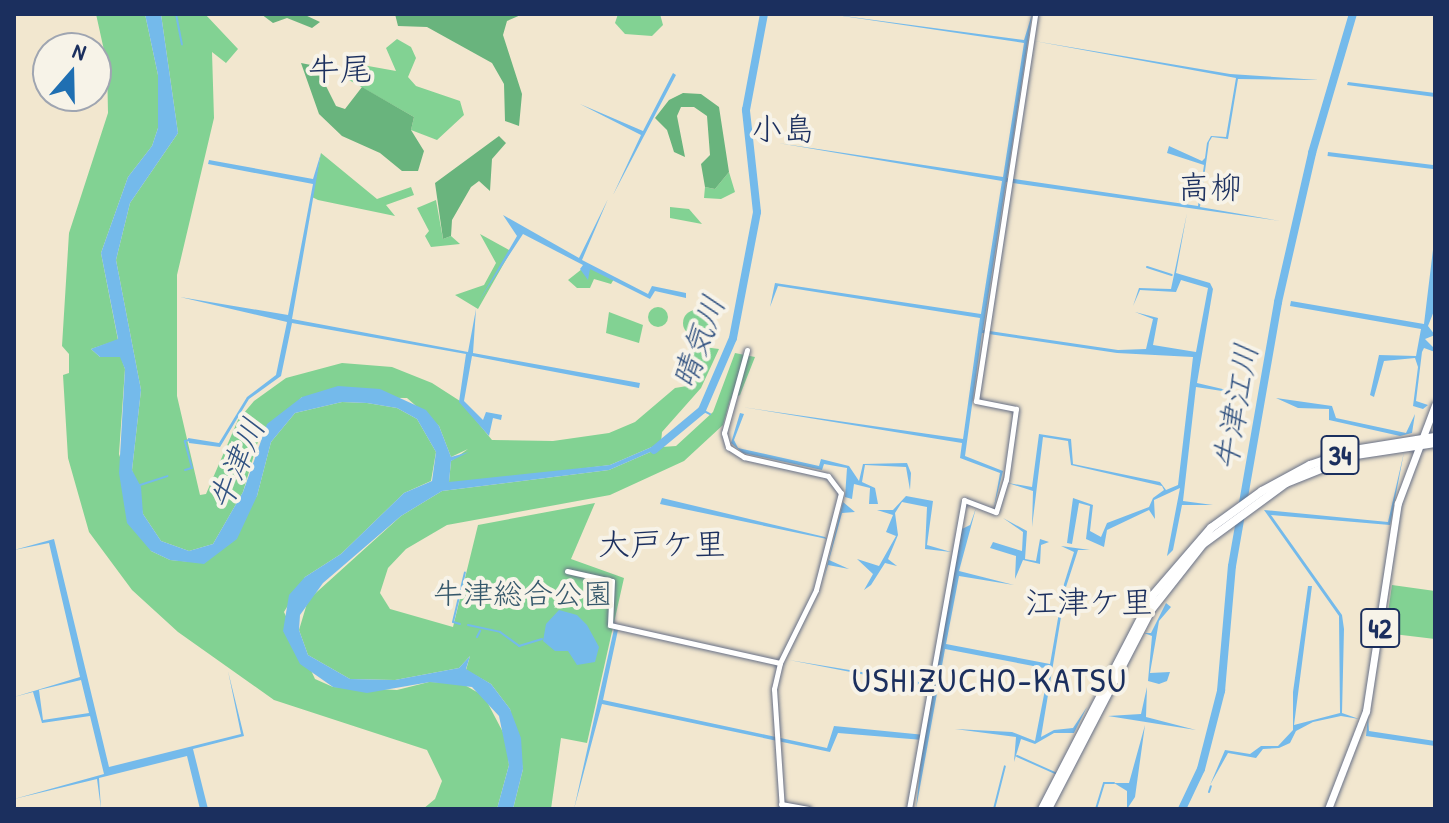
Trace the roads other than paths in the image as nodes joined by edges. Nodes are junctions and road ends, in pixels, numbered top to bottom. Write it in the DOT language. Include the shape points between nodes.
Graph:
graph roads {
  1 [pos="1035,14"];
  2 [pos="747,350"];
  3 [pos="1435,405"];
  4 [pos="1435,437"];
  5 [pos="1422,441"];
  6 [pos="1435,443"];
  7 [pos="1226,519"];
  8 [pos="567,571"];
  9 [pos="780,663"];
  10 [pos="782,806"];
  11 [pos="809,809"];
  12 [pos="909,809"];
  13 [pos="1042,809"];
  14 [pos="1048,809"];
  15 [pos="1328,809"];
  1 -- 12 [label="street" via="976,401 1016,410 1006,480 996,512 964,500"];
  2 -- 9 [label="street" via="724,433 728,447 744,457 828,476 841,493 816,590"];
  3 -- 5 [label="main road, 42"];
  4 -- 5 [label="highway, 34"];
  5 -- 6 [label="highway, 34"];
  5 -- 7 [label="highway, 34" via="1356,455 1262,494"];
  5 -- 15 [label="main road, 42" via="1398,503 1366,711"];
  7 -- 13 [label="highway, 34" via="1194,545 1153,595"];
  7 -- 14 [label="highway, 34" via="1151,610"];
  8 -- 9 [label="street" via="614,584 610,625"];
  9 -- 10 [label="street" via="774,689"];
  10 -- 11 [label="street"];
}
